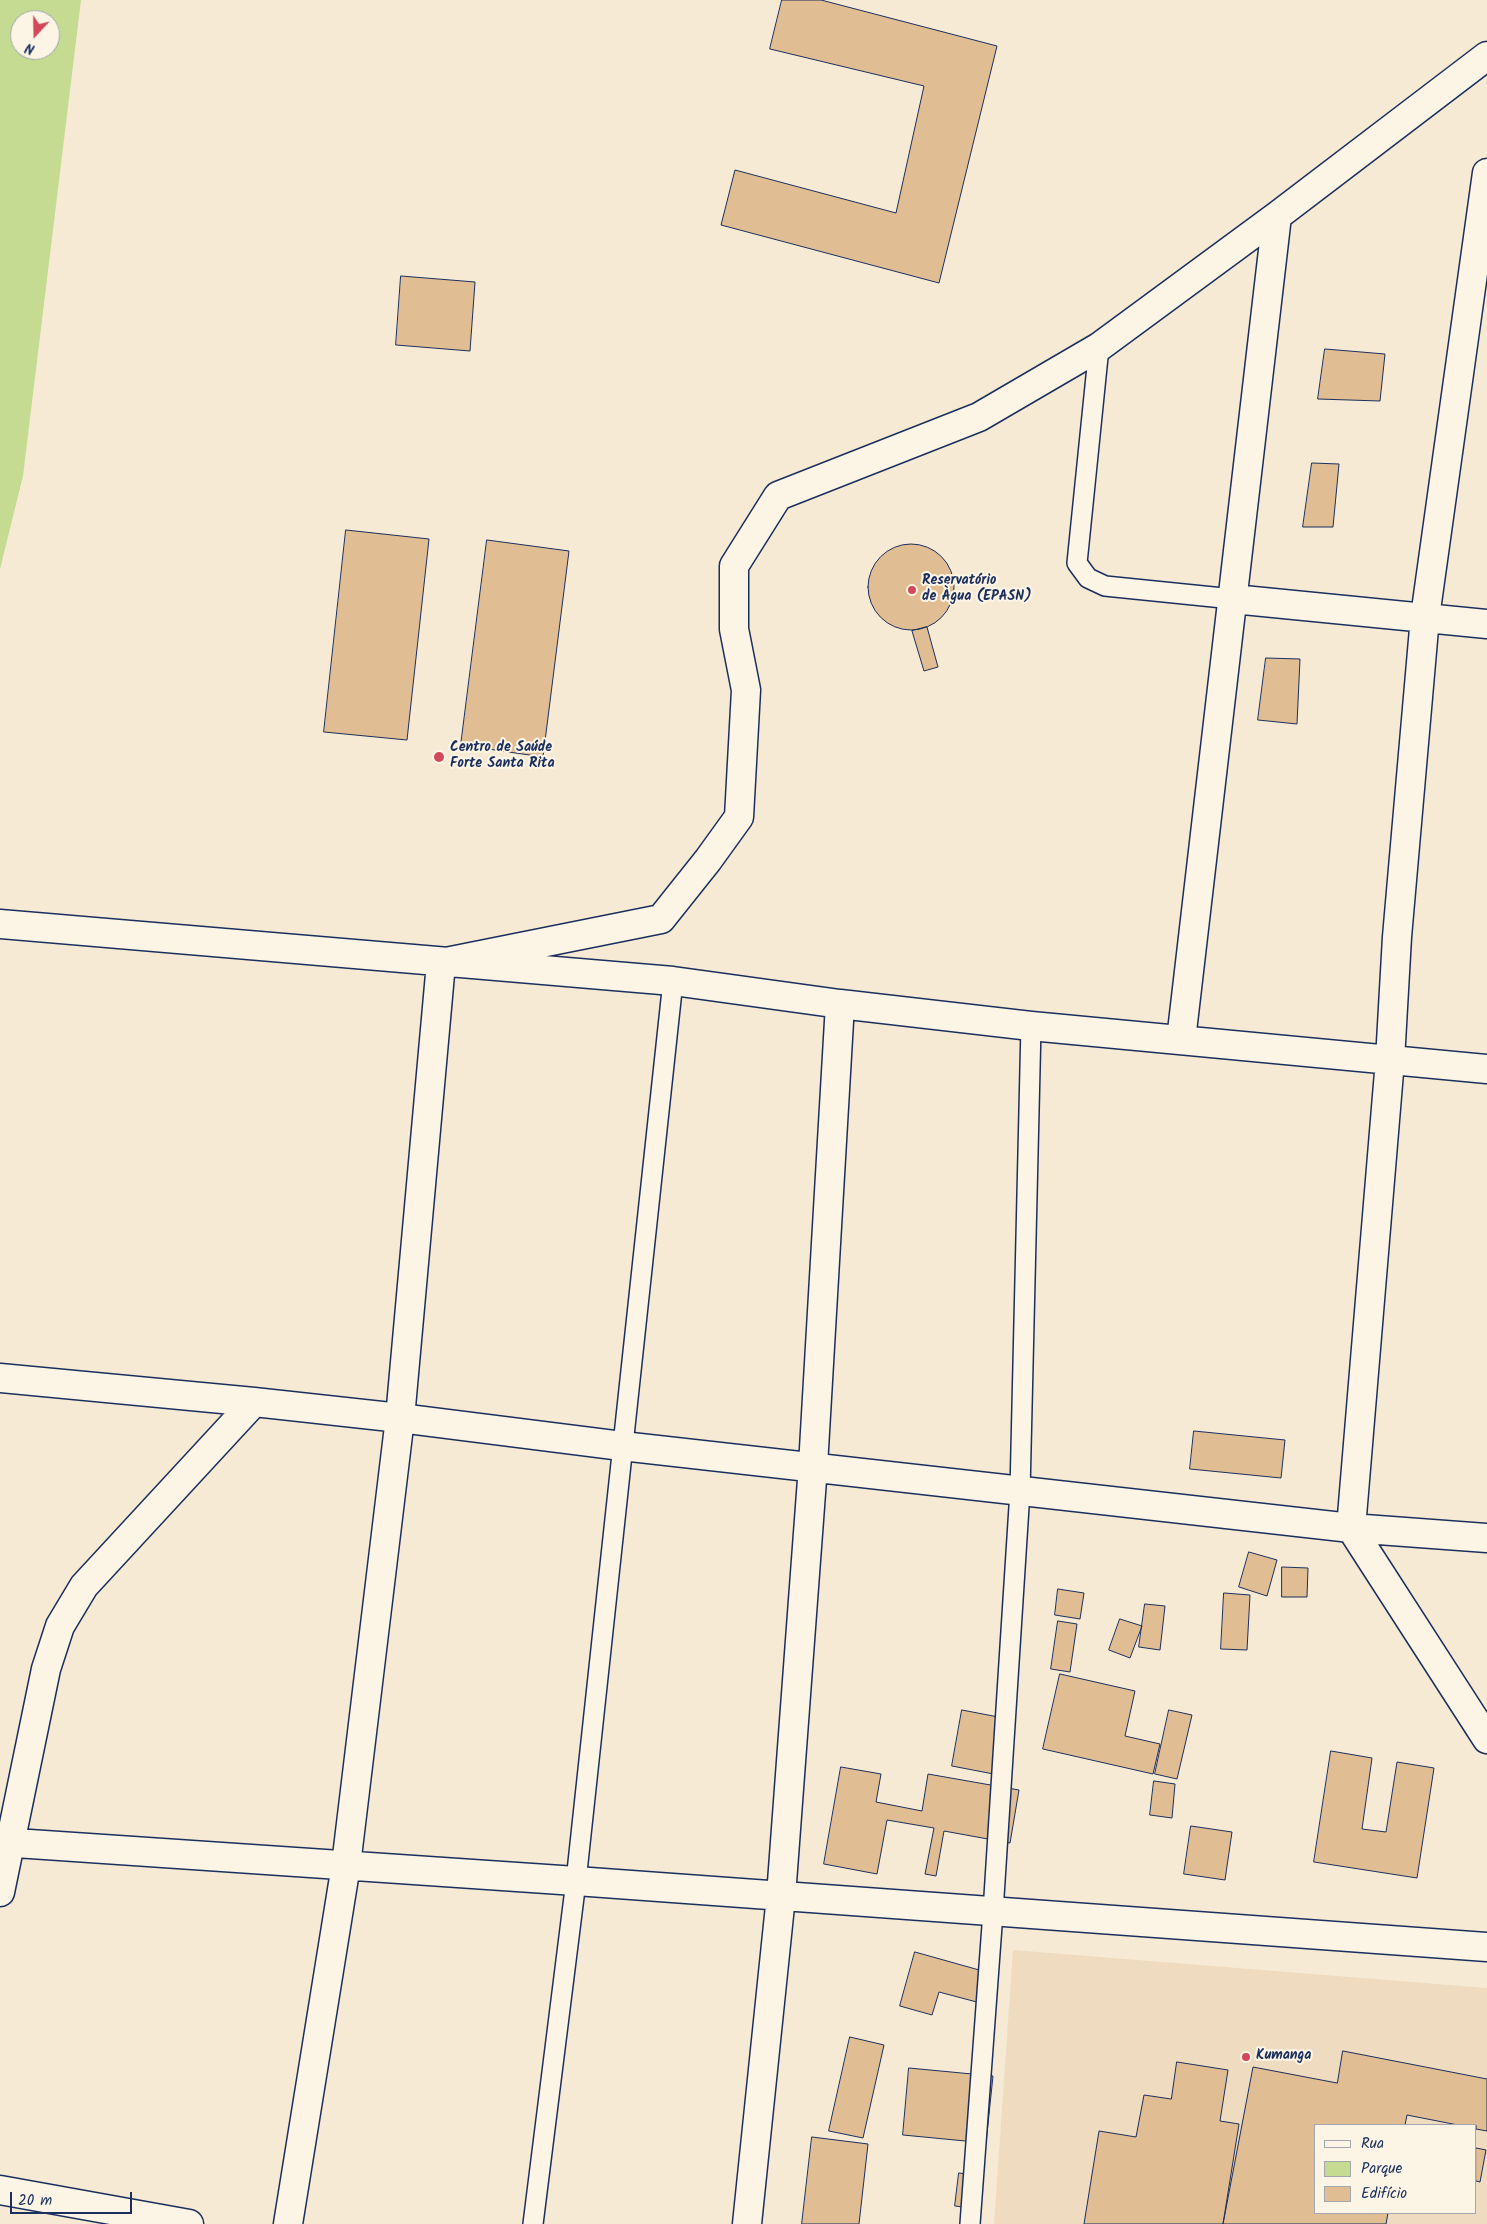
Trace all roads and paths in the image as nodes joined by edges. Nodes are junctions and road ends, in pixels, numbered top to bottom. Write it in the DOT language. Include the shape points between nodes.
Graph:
graph roads {
  1 [pos="1487,56"];
  2 [pos="1487,173"];
  3 [pos="1277,216"];
  4 [pos="1098,347"];
  5 [pos="1233,599"];
  6 [pos="1425,617"];
  7 [pos="1487,624"];
  8 [pos="0,924"];
  9 [pos="441,963"];
  10 [pos="673,981"];
  11 [pos="840,1004"];
  12 [pos="1031,1026"];
  13 [pos="1181,1040"];
  14 [pos="1390,1060"];
  15 [pos="1487,1069"];
  16 [pos="0,1378"];
  17 [pos="254,1402"];
  18 [pos="400,1418"];
  19 [pos="622,1446"];
  20 [pos="812,1466"];
  21 [pos="1020,1491"];
  22 [pos="1351,1528"];
  23 [pos="1487,1538"];
  24 [pos="1487,1740"];
  25 [pos="5,1842"];
  26 [pos="346,1865"];
  27 [pos="576,1881"];
  28 [pos="0,1892"];
  29 [pos="781,1896"];
  30 [pos="994,1912"];
  31 [pos="1487,1947"];
  32 [pos="0,2190"];
  33 [pos="189,2224"];
  34 [pos="288,2224"];
  35 [pos="533,2224"];
  36 [pos="747,2224"];
  37 [pos="970,2224"];
  1 -- 3 [label="street"];
  2 -- 6 [label="street"];
  3 -- 4 [label="street"];
  3 -- 5 [label="street"];
  4 -- 5 [label="lane" via="1077,564 1088,578 1105,586"];
  4 -- 9 [label="street" via="979,417 778,496 734,566 734,629 746,690 739,817 660,919"];
  5 -- 6 [label="street"];
  5 -- 13 [label="street"];
  6 -- 7 [label="street"];
  6 -- 14 [label="street" via="1397,938"];
  8 -- 9 [label="street"];
  9 -- 10 [label="street"];
  9 -- 18 [label="street"];
  10 -- 11 [label="street"];
  10 -- 19 [label="lane"];
  11 -- 12 [label="street"];
  11 -- 20 [label="street"];
  12 -- 13 [label="street"];
  12 -- 21 [label="lane"];
  13 -- 14 [label="street"];
  14 -- 15 [label="street"];
  14 -- 22 [label="street"];
  16 -- 17 [label="street"];
  17 -- 18 [label="street"];
  17 -- 25 [label="street" via="84,1586 60,1626 46,1669"];
  18 -- 19 [label="street"];
  18 -- 26 [label="street"];
  19 -- 20 [label="street"];
  19 -- 27 [label="lane"];
  20 -- 21 [label="street"];
  20 -- 29 [label="street"];
  21 -- 22 [label="street"];
  21 -- 30 [label="lane"];
  22 -- 23 [label="street"];
  22 -- 24 [label="street"];
  25 -- 26 [label="street"];
  25 -- 28 [label="street"];
  26 -- 27 [label="street"];
  26 -- 34 [label="street"];
  27 -- 29 [label="street"];
  27 -- 35 [label="lane"];
  29 -- 30 [label="street"];
  29 -- 36 [label="street"];
  30 -- 31 [label="street"];
  30 -- 37 [label="lane"];
  32 -- 33 [label="street"];
}
